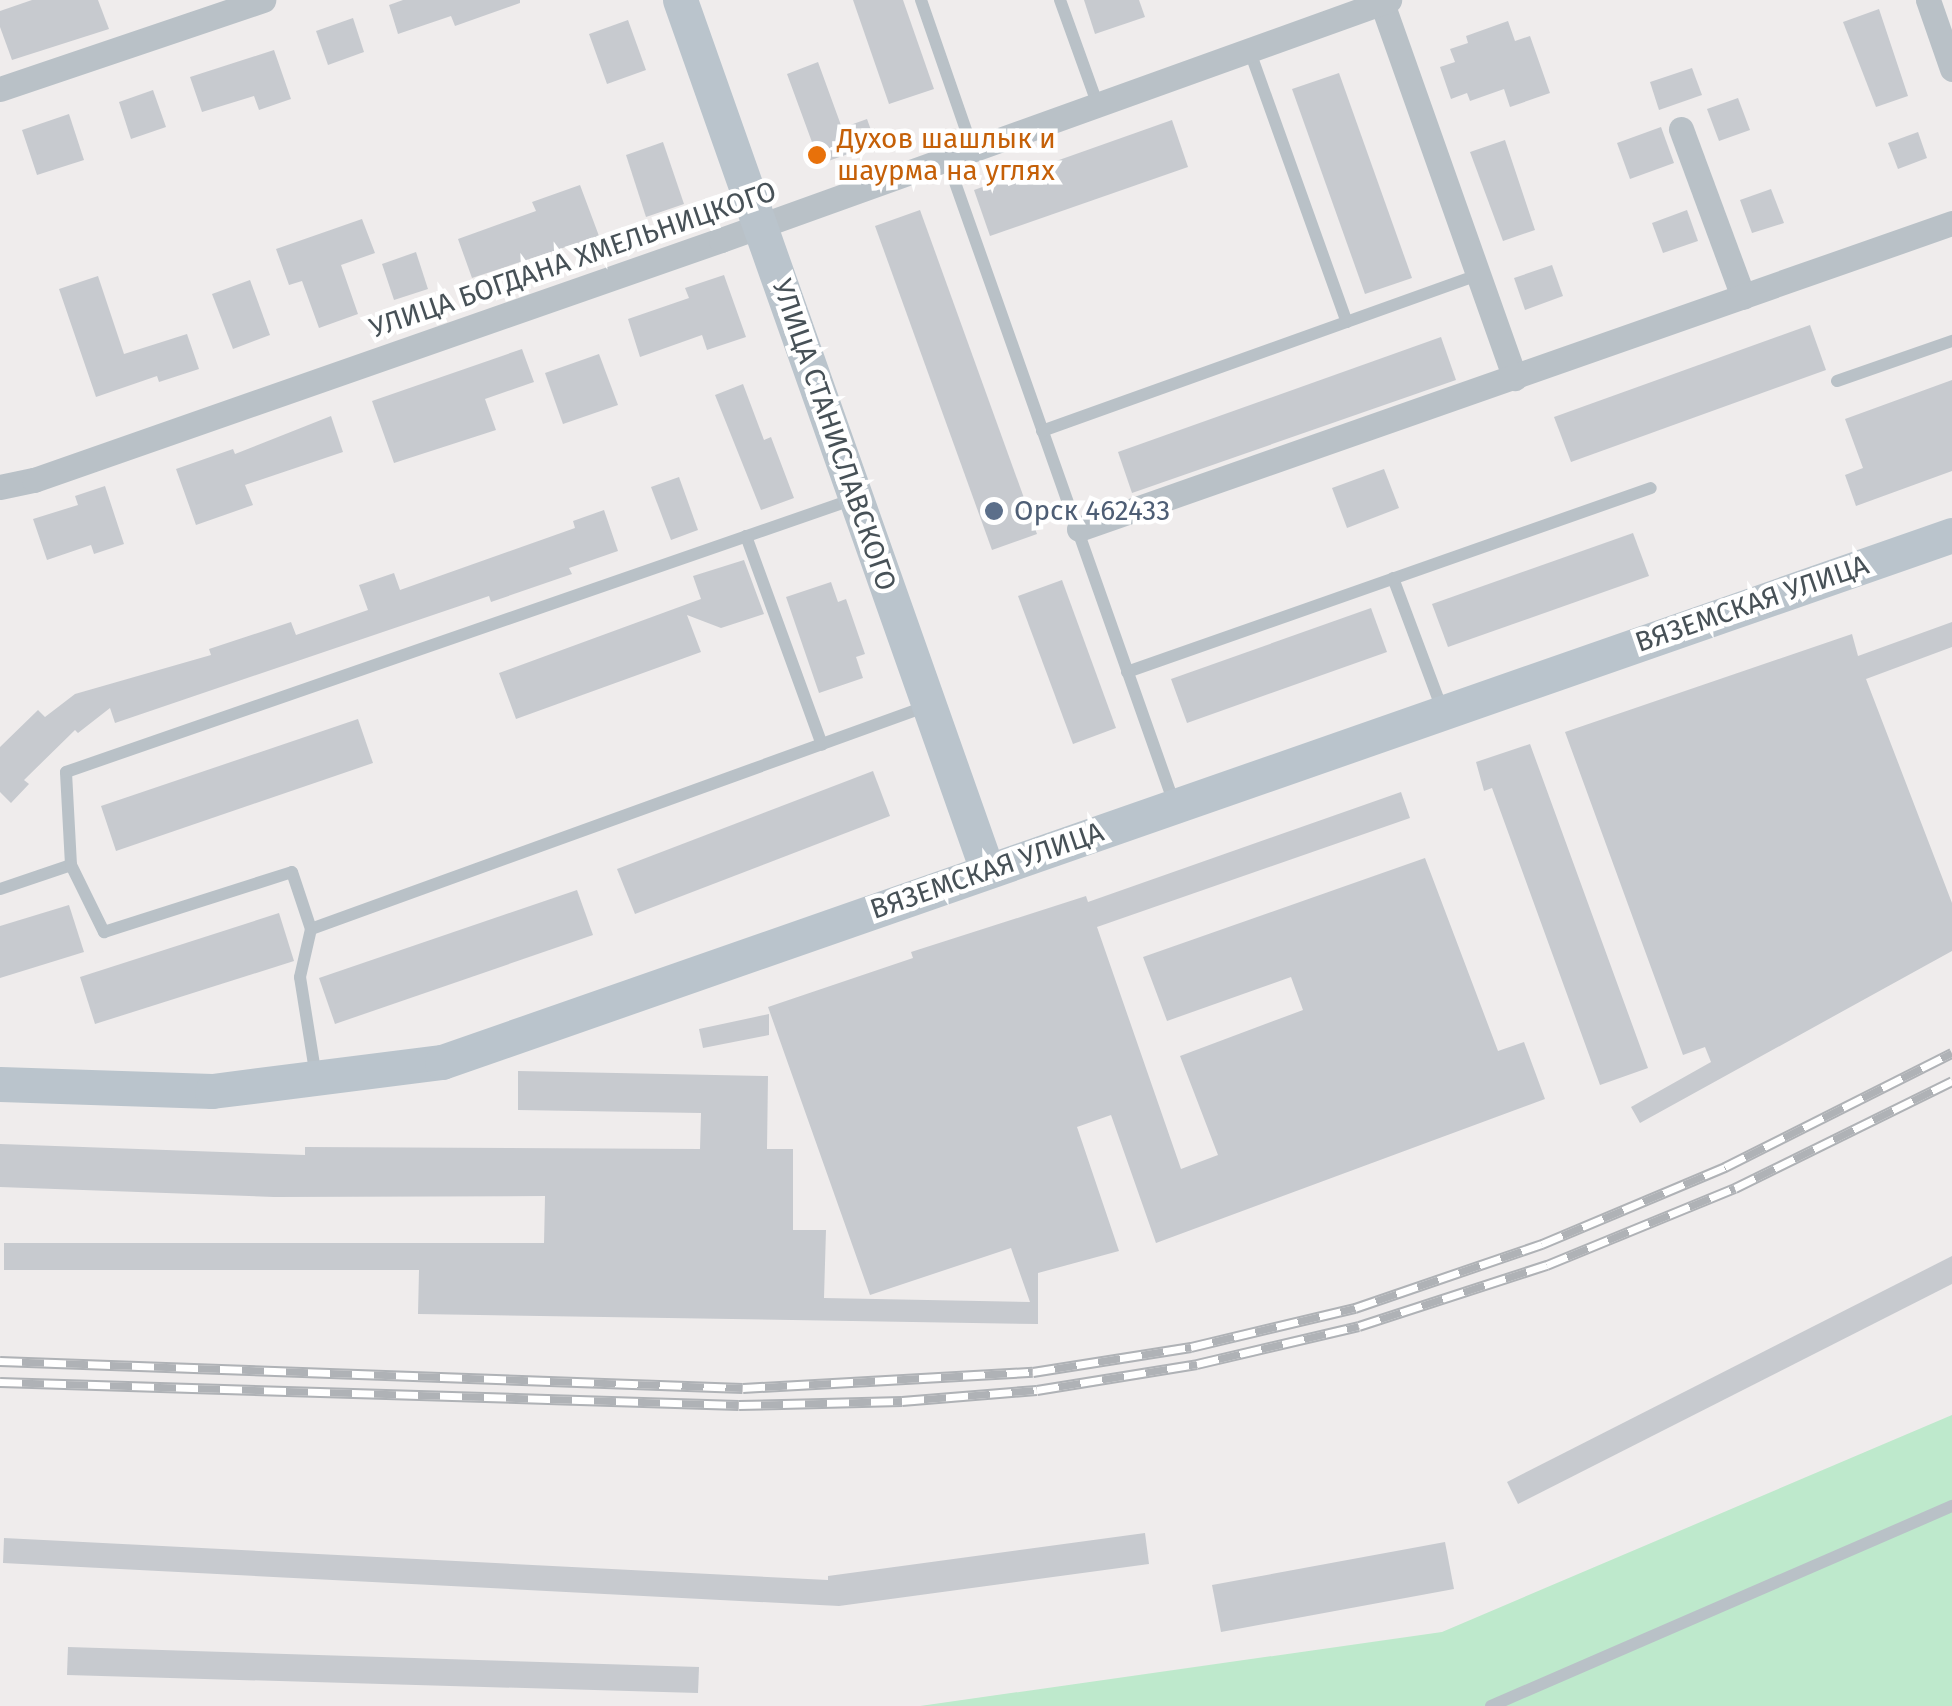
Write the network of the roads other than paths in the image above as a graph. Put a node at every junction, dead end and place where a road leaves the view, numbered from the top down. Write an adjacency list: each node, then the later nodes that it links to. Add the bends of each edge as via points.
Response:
1 (263, 0): 9 (street)
2 (680, 0): 15 (main road, УЛИЦА СТАНИСЛАВСКОГО)
3 (921, 0): 12 (lane)
4 (1060, 0): 10 (lane)
5 (1928, 0): 8 (street)
6 (1386, 1): 7 (street, УЛИЦА БОГДАНА ХМЕЛЬНИЦКОГО); 16 (street)
7 (1249, 50): 10 (street, УЛИЦА БОГДАНА ХМЕЛЬНИЦКОГО); 18 (lane)
8 (1952, 69)
9 (0, 88)
10 (1096, 103): 12 (street, УЛИЦА БОГДАНА ХМЕЛЬНИЦКОГО)
11 (1681, 129): 17 (street)
12 (972, 148): 13 (street, УЛИЦА БОГДАНА ХМЕЛЬНИЦКОГО)
13 (946, 157): 15 (street, УЛИЦА БОГДАНА ХМЕЛЬНИЦКОГО); 22 (lane)
14 (1952, 223): 17 (street)
15 (760, 226): 23 (street, УЛИЦА БОГДАНА ХМЕЛЬНИЦКОГО); 25 (main road, УЛИЦА СТАНИСЛАВСКОГО)
16 (1478, 275): 18 (lane); 20 (street)
17 (1743, 297): 20 (street)
18 (1346, 322): 22 (lane)
19 (1952, 341): 21 (lane)
20 (1515, 378): 26 (street)
21 (1837, 381)
22 (1042, 431): 26 (lane)
23 (0, 487)
24 (1651, 488): 29 (lane)
25 (856, 498): 28 (lane); 31 (main road, УЛИЦА СТАНИСЛАВСКОГО)
26 (1079, 529): 30 (lane)
27 (1952, 534): 32 (main road, ВЯЗЕМСКАЯ УЛИЦА)
28 (746, 536): 33 (lane); 35 (lane, via 66,772)
29 (1393, 578): 30 (lane); 32 (lane)
30 (1127, 672): 34 (lane)
31 (929, 706): 33 (lane); 36 (main road, УЛИЦА СТАНИСЛАВСКОГО)
32 (1443, 712): 34 (main road, ВЯЗЕМСКАЯ УЛИЦА)
33 (822, 745): 38 (lane)
34 (1174, 805): 36 (main road, ВЯЗЕМСКАЯ УЛИЦА)
35 (71, 865): 37 (lane); 38 (lane, via 104,932 292,872)
36 (987, 870): 39 (main road, ВЯЗЕМСКАЯ УЛИЦА, via 442,1062)
37 (0, 889)
38 (311, 929): 39 (lane, via 300,977)
39 (316, 1078): 40 (main road, ВЯЗЕМСКАЯ УЛИЦА, via 212,1091)
40 (0, 1084)
41 (1952, 1506): 42 (lane)
42 (1491, 1706)

